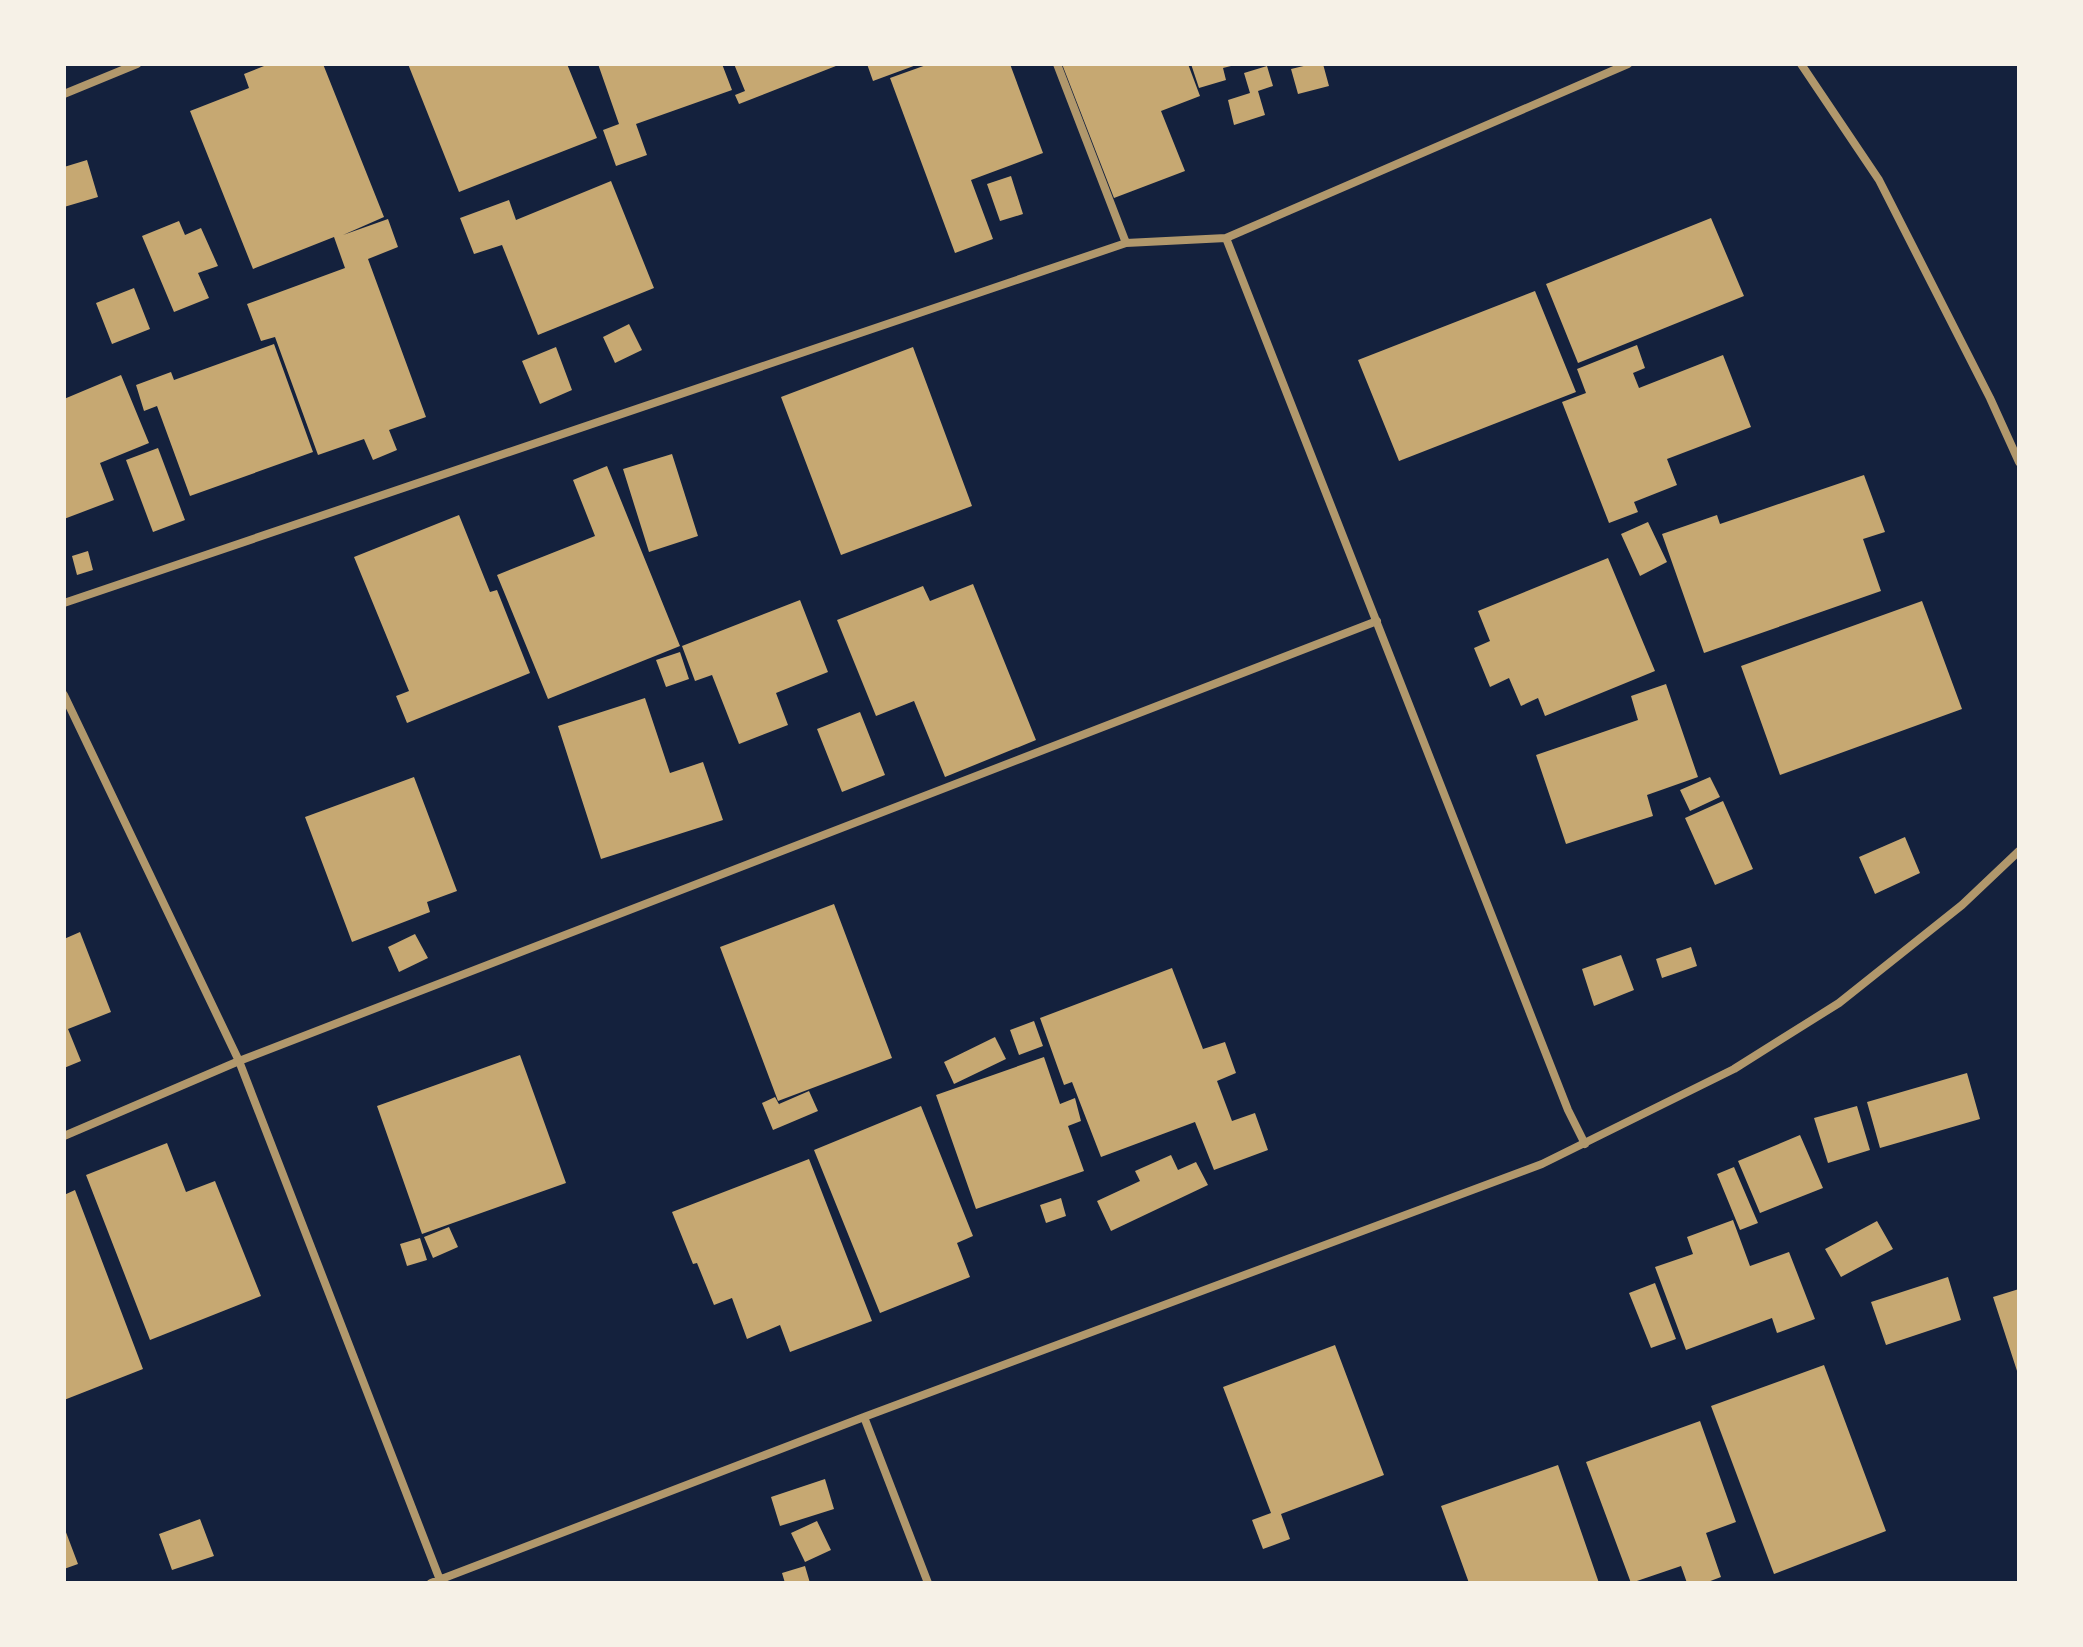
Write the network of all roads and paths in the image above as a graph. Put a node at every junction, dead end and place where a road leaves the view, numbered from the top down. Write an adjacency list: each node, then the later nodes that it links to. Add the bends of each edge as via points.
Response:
1 (137, 64): 5 (street)
2 (1057, 64): 7 (street)
3 (1628, 64): 6 (street)
4 (1801, 64): 8 (street, via 1879,180)
5 (64, 94)
6 (1226, 238): 7 (street); 10 (street)
7 (1126, 243): 9 (street)
8 (2019, 462)
9 (64, 603)
10 (1377, 621): 13 (street); 15 (street)
11 (64, 695): 13 (street)
12 (2019, 851): 15 (street, via 1962,905 1839,1003 1734,1069)
13 (239, 1061): 14 (street); 17 (street)
14 (64, 1136)
15 (1585, 1144): 16 (street)
16 (864, 1417): 17 (street); 18 (street)
17 (436, 1581)
18 (928, 1583)

